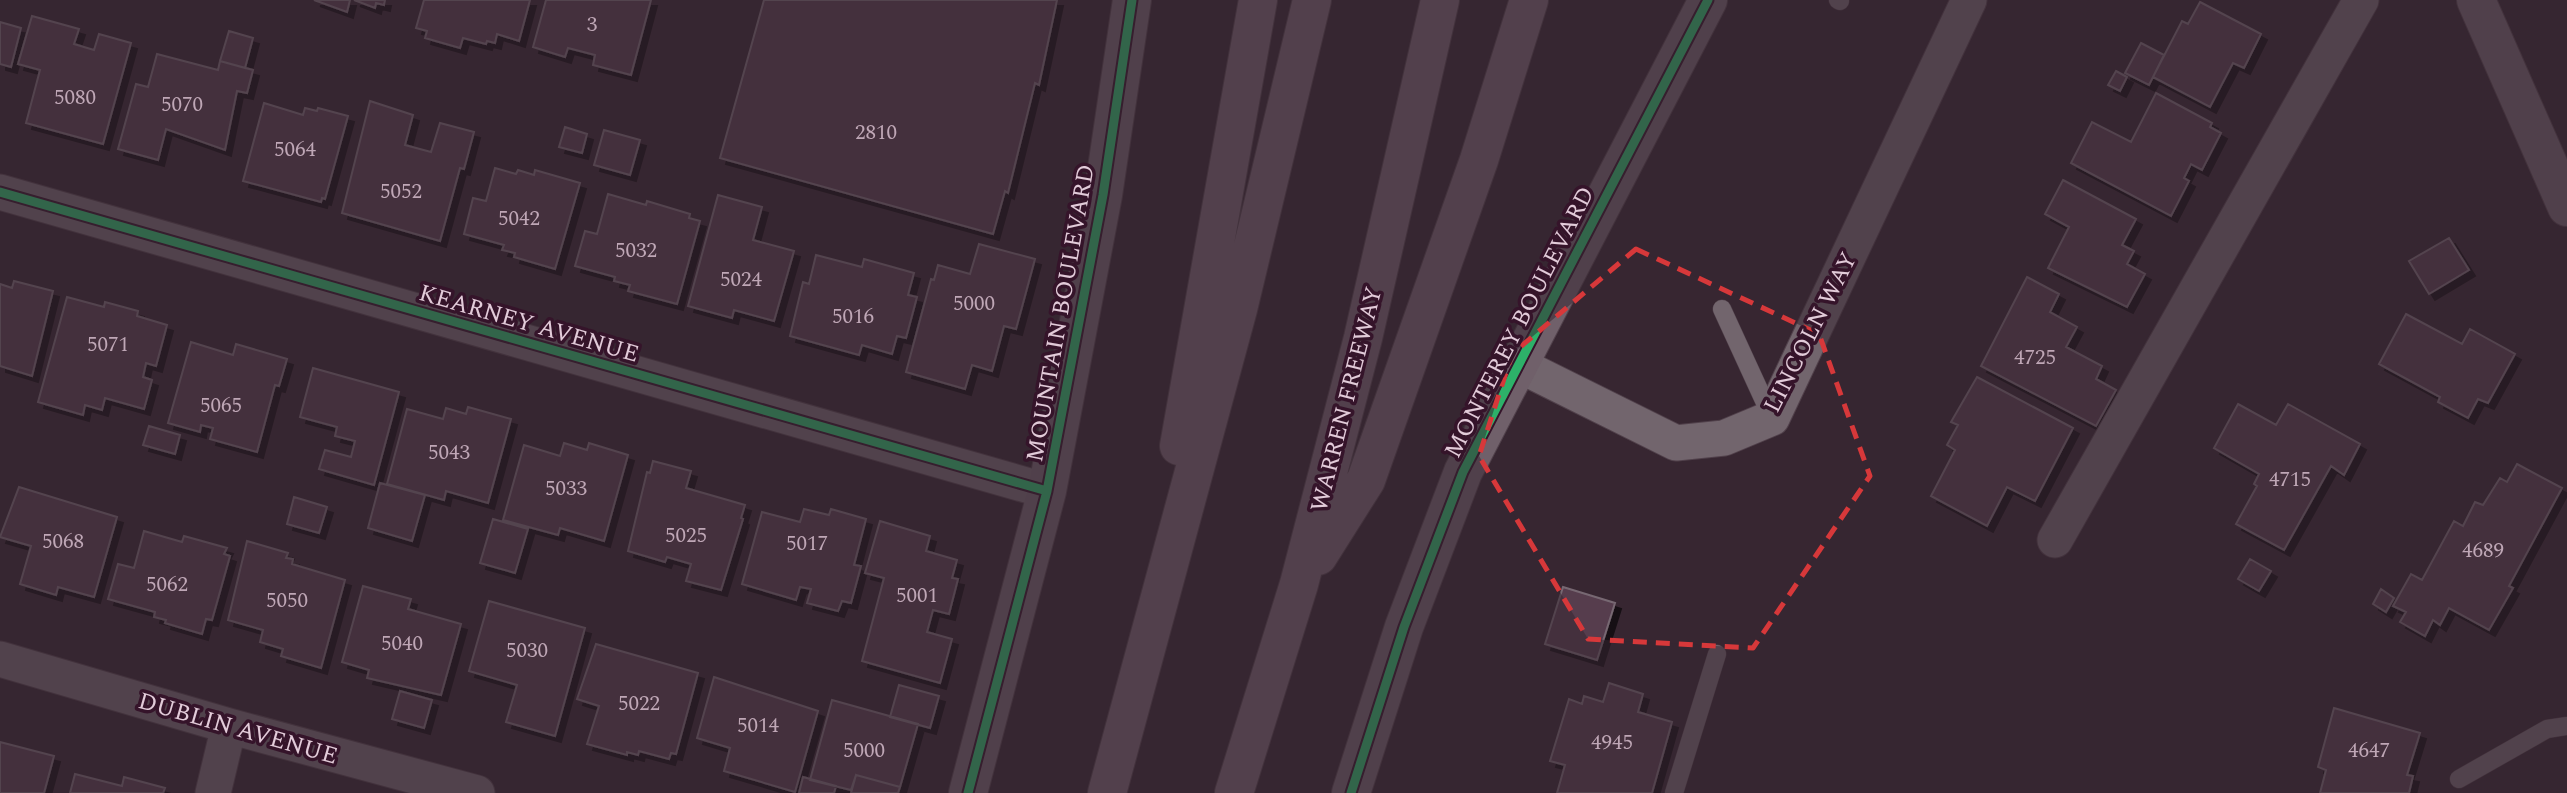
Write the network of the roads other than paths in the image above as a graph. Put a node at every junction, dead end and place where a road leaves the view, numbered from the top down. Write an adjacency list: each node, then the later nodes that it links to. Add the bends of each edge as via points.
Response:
1 (1132, 0): 15 (street, MOUNTAIN BOULEVARD, via 1103,195)
2 (1258, 0): 20 (highway)
3 (1312, 0): 20 (highway, via 1238,309)
4 (1440, 0): 17 (highway, WARREN FREEWAY, via 1363,338)
5 (1529, 0): 17 (highway, via 1479,160 1366,480)
6 (1708, 0): 13 (street, MONTEREY BOULEVARD)
7 (1969, 0): 14 (street, LINCOLN WAY)
8 (2361, 0): 16 (street)
9 (2476, 0): 11 (street)
10 (0, 192): 15 (street, KEARNEY AVENUE)
11 (2567, 205)
12 (1722, 309): 14 (lane)
13 (1519, 365): 14 (street, LINCOLN WAY, via 1676,443 1724,438); 29 (street, MONTEREY BOULEVARD, via 1458,485 1404,627)
14 (1772, 418)
15 (1047, 491): 26 (street, MOUNTAIN BOULEVARD)
16 (2055, 540)
17 (1299, 584): 28 (highway, WARREN FREEWAY)
18 (1717, 654): 30 (lane)
19 (0, 659): 21 (street, DUBLIN AVENUE)
20 (1137, 688): 27 (highway)
21 (229, 726): 24 (street); 25 (street, DUBLIN AVENUE)
22 (2567, 726): 23 (lane, via 2547,729)
23 (2459, 779)
24 (213, 793)
25 (477, 793)
26 (968, 793)
27 (1107, 793)
28 (1234, 793)
29 (1351, 793)
30 (1674, 793)

